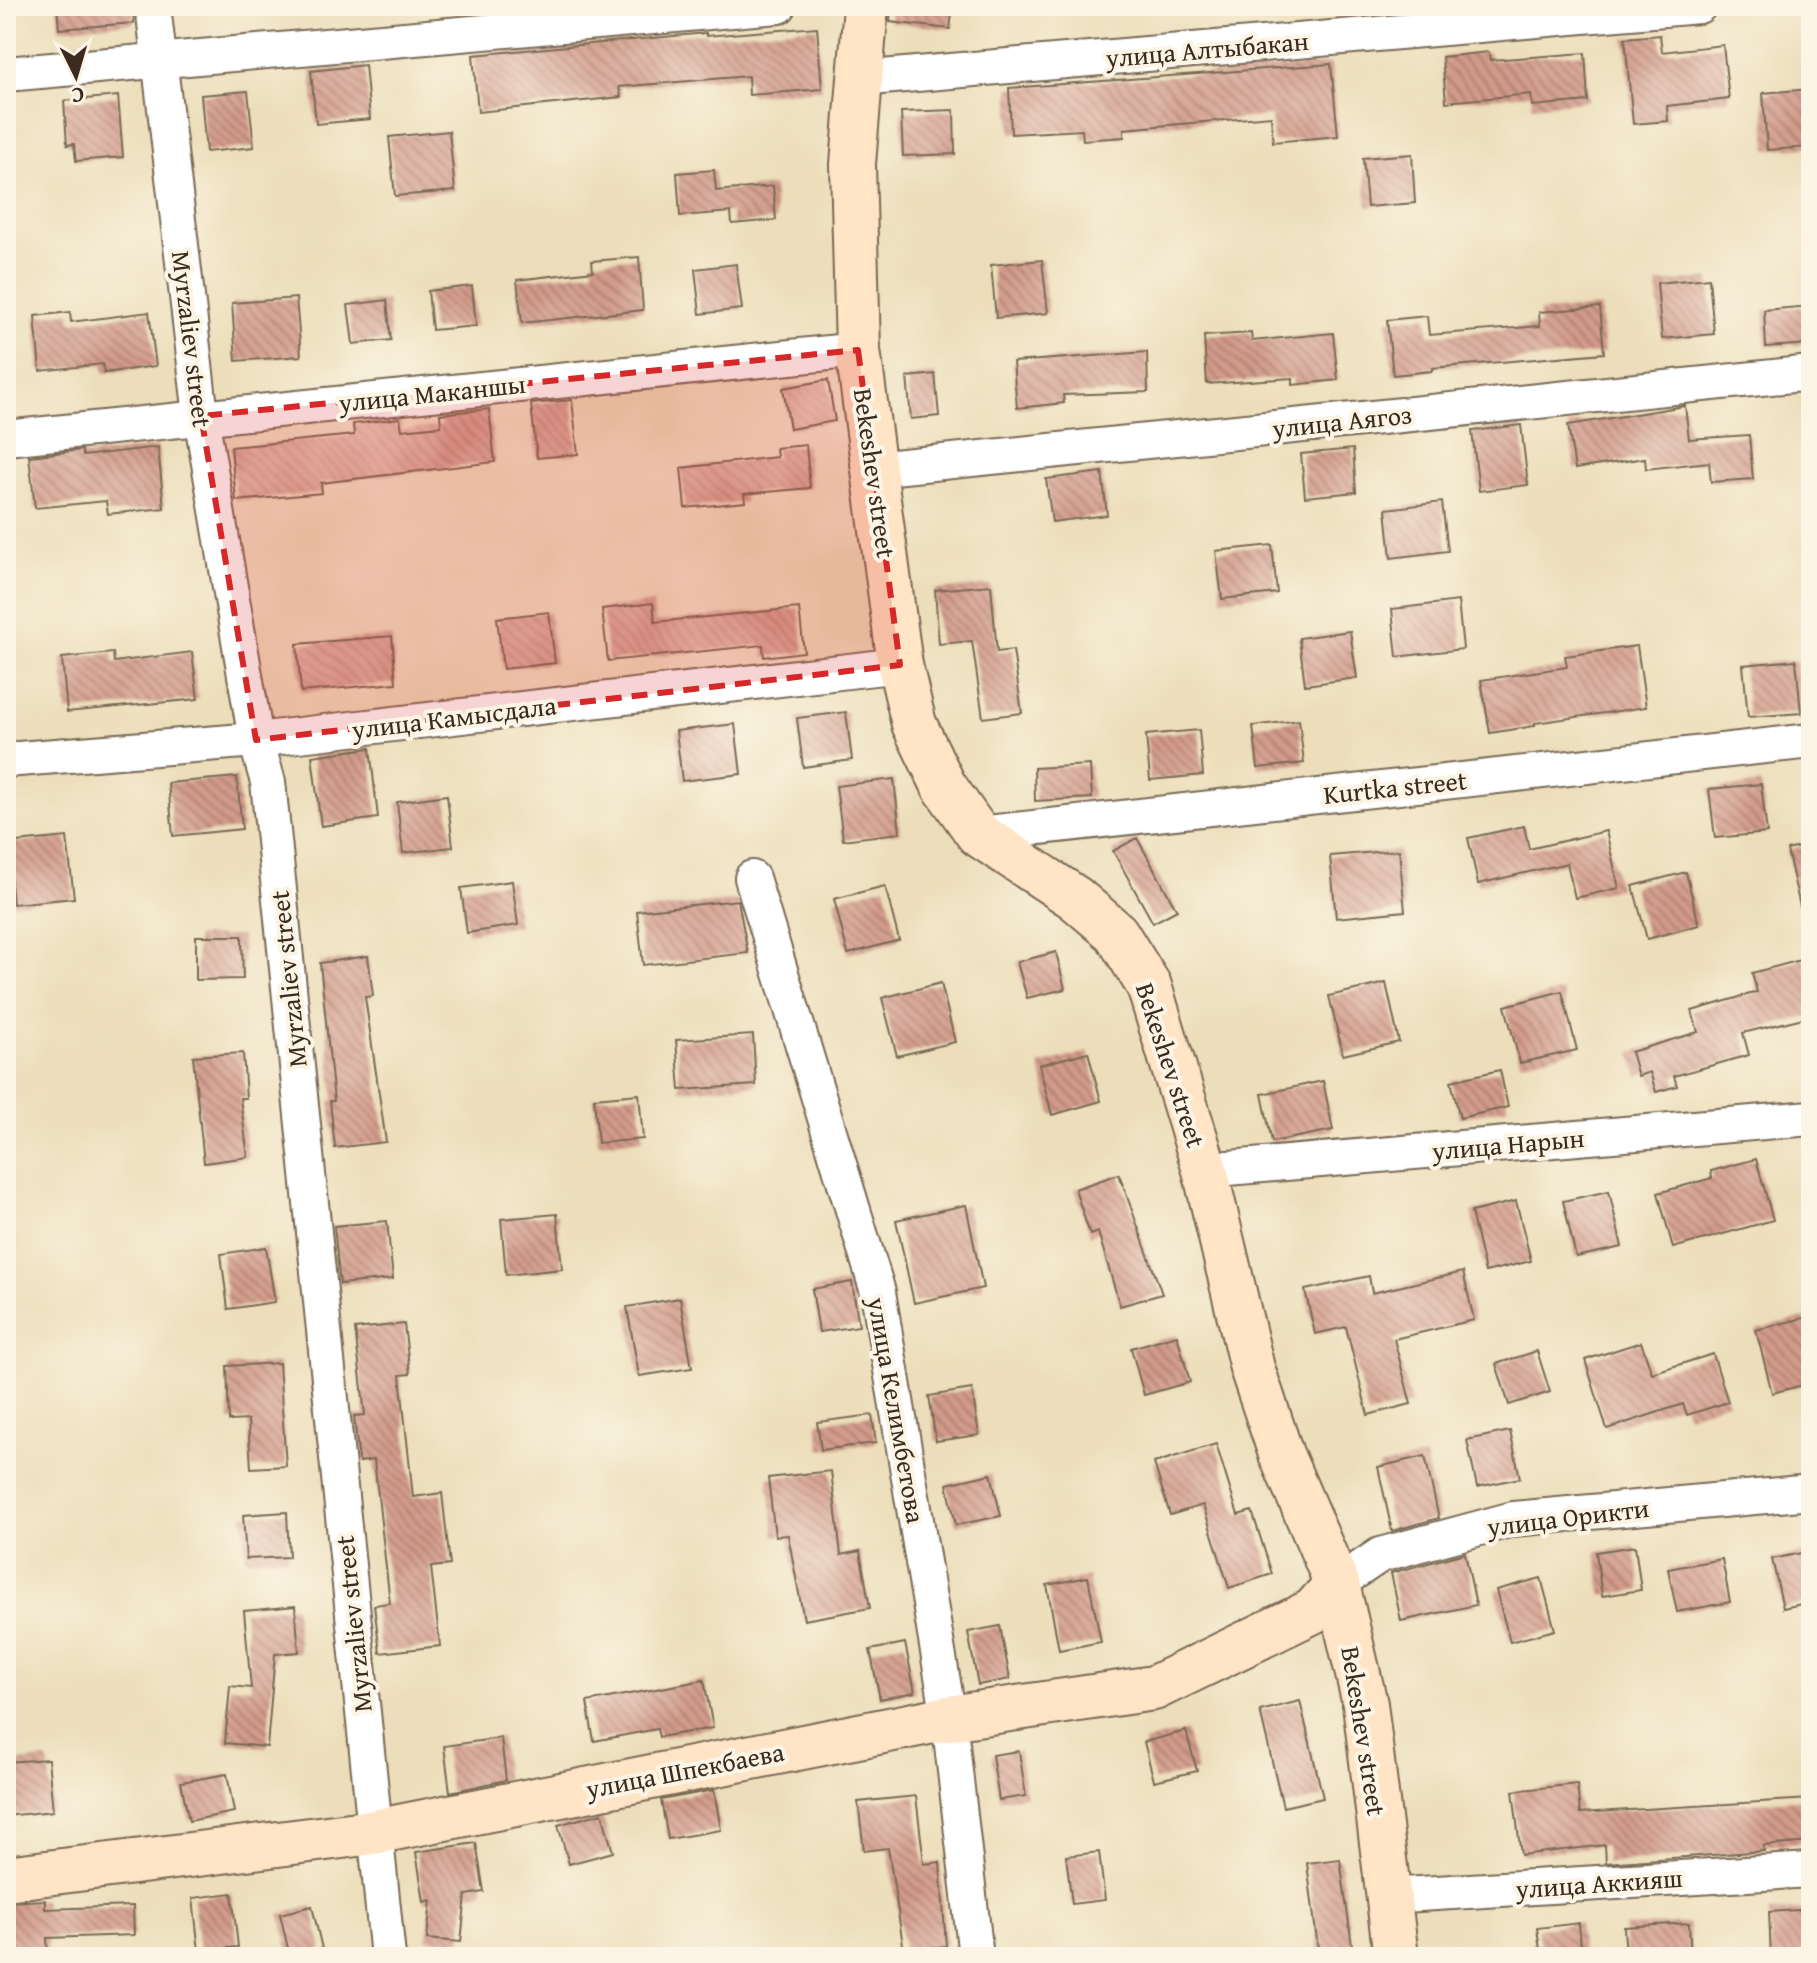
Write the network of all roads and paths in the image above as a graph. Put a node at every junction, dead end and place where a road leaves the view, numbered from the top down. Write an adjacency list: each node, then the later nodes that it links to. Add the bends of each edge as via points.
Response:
1 (153, 6): 5 (street, Myrzaliev street)
2 (779, 6): 5 (street)
3 (866, 6): 7 (main road, Bekeshev street)
4 (1699, 6): 7 (street, улица Алтыбакан)
5 (158, 59): 6 (street); 10 (street, Myrzaliev street)
6 (6, 74)
7 (859, 79): 8 (main road, Bekeshev street, via 853,164)
8 (858, 350): 10 (street, улица Маканшы); 12 (main road, Bekeshev street)
9 (1811, 373): 12 (street, улица Аягоз)
10 (201, 416): 11 (street, улица Маканшы); 14 (street, Myrzaliev street)
11 (6, 438)
12 (874, 469): 13 (main road, Bekeshev street)
13 (900, 665): 14 (street, улица Камысдала); 17 (main road, Bekeshev street, via 914,724 944,786)
14 (256, 740): 16 (street, улица Камысдала); 24 (street, Myrzaliev street, via 268,782)
15 (1811, 741): 17 (street, Kurtka street)
16 (6, 760)
17 (978, 834): 20 (main road, Bekeshev street, via 1075,898 1116,933 1149,986)
18 (752, 878): 23 (street, улица Келимбетова, via 878,1292)
19 (1811, 1118): 20 (street, улица Нарын)
20 (1205, 1170): 22 (main road, Bekeshev street, via 1252,1368 1281,1454)
21 (1811, 1492): 22 (street, улица Орикти, via 1513,1519 1380,1555)
22 (1337, 1584): 23 (main road, улица Шпекбаева, via 1313,1611 1154,1688); 27 (main road, Bekeshev street, via 1365,1704)
23 (949, 1718): 24 (main road, улица Шпекбаева); 29 (street, улица Келимбетова)
24 (374, 1832): 26 (main road, улица Шпекбаева); 28 (street, Myrzaliev street)
25 (1811, 1870): 27 (street, улица Аккияш)
26 (6, 1878)
27 (1387, 1896): 30 (main road, Bekeshev street)
28 (388, 1957)
29 (976, 1957)
30 (1396, 1957)

